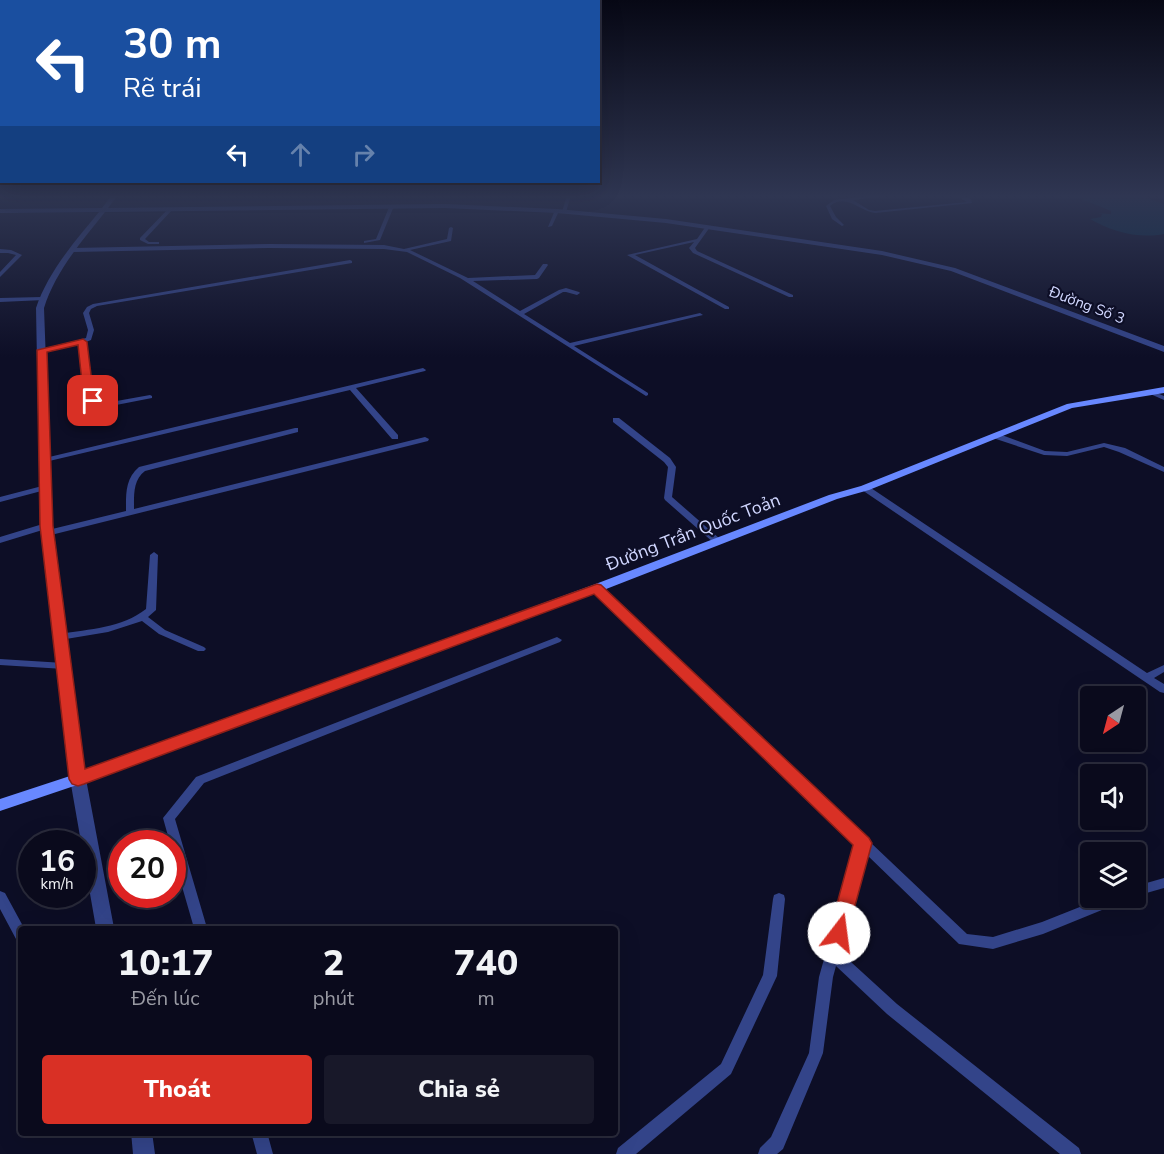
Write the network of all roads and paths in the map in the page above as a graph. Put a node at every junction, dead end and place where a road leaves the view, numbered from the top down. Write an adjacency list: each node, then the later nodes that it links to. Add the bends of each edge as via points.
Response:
1 (129, 249): 6 (lane)
2 (403, 249): 11 (lane)
3 (657, 249): 16 (lane, via 630,255)
4 (693, 249): 13 (lane)
5 (854, 249): 21 (street, Đường Số 3, via 953,268)
6 (73, 250): 14 (street)
7 (0, 251): 10 (lane, via 19,255)
8 (350, 262): 19 (lane, via 95,305 86,313 91,330 89,339)
9 (545, 265): 11 (lane, via 537,277)
10 (0, 274)
11 (466, 280): 17 (lane)
12 (577, 293): 17 (lane, via 561,291)
13 (791, 296)
14 (42, 299): 15 (lane); 22 (street)
15 (0, 300)
16 (727, 308)
17 (519, 314): 20 (lane)
18 (700, 315): 20 (lane)
19 (83, 342): 22 (lane); 28 (lane, via 88,391 93,401 111,404)
20 (569, 345): 27 (lane)
21 (1164, 349)
22 (42, 350): 35 (street)
23 (423, 370): 24 (lane)
24 (351, 387): 32 (lane); 35 (lane)
25 (1164, 390): 26 (main road, Đường Trần Quốc Toản)
26 (1150, 392): 29 (lane); 33 (main road, Đường Trần Quốc Toản, via 1070,406)
27 (646, 394)
28 (150, 397)
29 (1164, 398)
30 (616, 420): 43 (lane, via 667,460 672,467 668,498)
31 (294, 430): 40 (lane, via 142,469 132,480)
32 (394, 436)
33 (996, 436): 36 (lane, via 1044,453 1067,454 1104,445); 38 (main road, Đường Trần Quốc Toản)
34 (425, 439): 40 (lane)
35 (45, 460): 37 (street)
36 (1164, 470)
37 (46, 487): 39 (lane); 41 (street)
38 (865, 488): 43 (main road, Đường Trần Quốc Toản); 53 (lane)
39 (0, 500)
40 (130, 513): 41 (lane)
41 (47, 529): 42 (lane); 47 (street)
42 (0, 540)
43 (717, 541): 45 (main road, Đường Trần Quốc Toản)
44 (154, 555): 46 (lane, via 151,610)
45 (597, 588): 55 (main road, Đường Trần Quốc Toản); 57 (lane)
46 (144, 618): 47 (lane); 49 (lane, via 162,632)
47 (60, 637): 51 (street)
48 (556, 640): 64 (lane, via 200,780 169,818)
49 (201, 649)
50 (0, 662): 51 (lane)
51 (64, 666): 55 (street)
52 (1164, 668): 53 (lane)
53 (1147, 677): 54 (lane)
54 (1164, 689)
55 (78, 779): 56 (main road, Đường Trần Quốc Toản); 63 (street)
56 (0, 805)
57 (863, 843): 62 (lane, via 964,940 993,943); 66 (lane)
58 (1164, 883): 59 (lane)
59 (1146, 888)
60 (0, 897): 65 (lane)
61 (779, 899): 72 (lane, via 770,976 726,1068)
62 (1092, 908)
63 (105, 926)
64 (199, 926)
65 (18, 930)
66 (833, 955): 69 (lane, via 826,976 816,1053); 73 (lane, via 892,1010)
67 (142, 1136): 70 (street)
68 (260, 1136): 71 (lane)
69 (773, 1150)
70 (144, 1154)
71 (265, 1154)
72 (624, 1154)
73 (1073, 1154)

